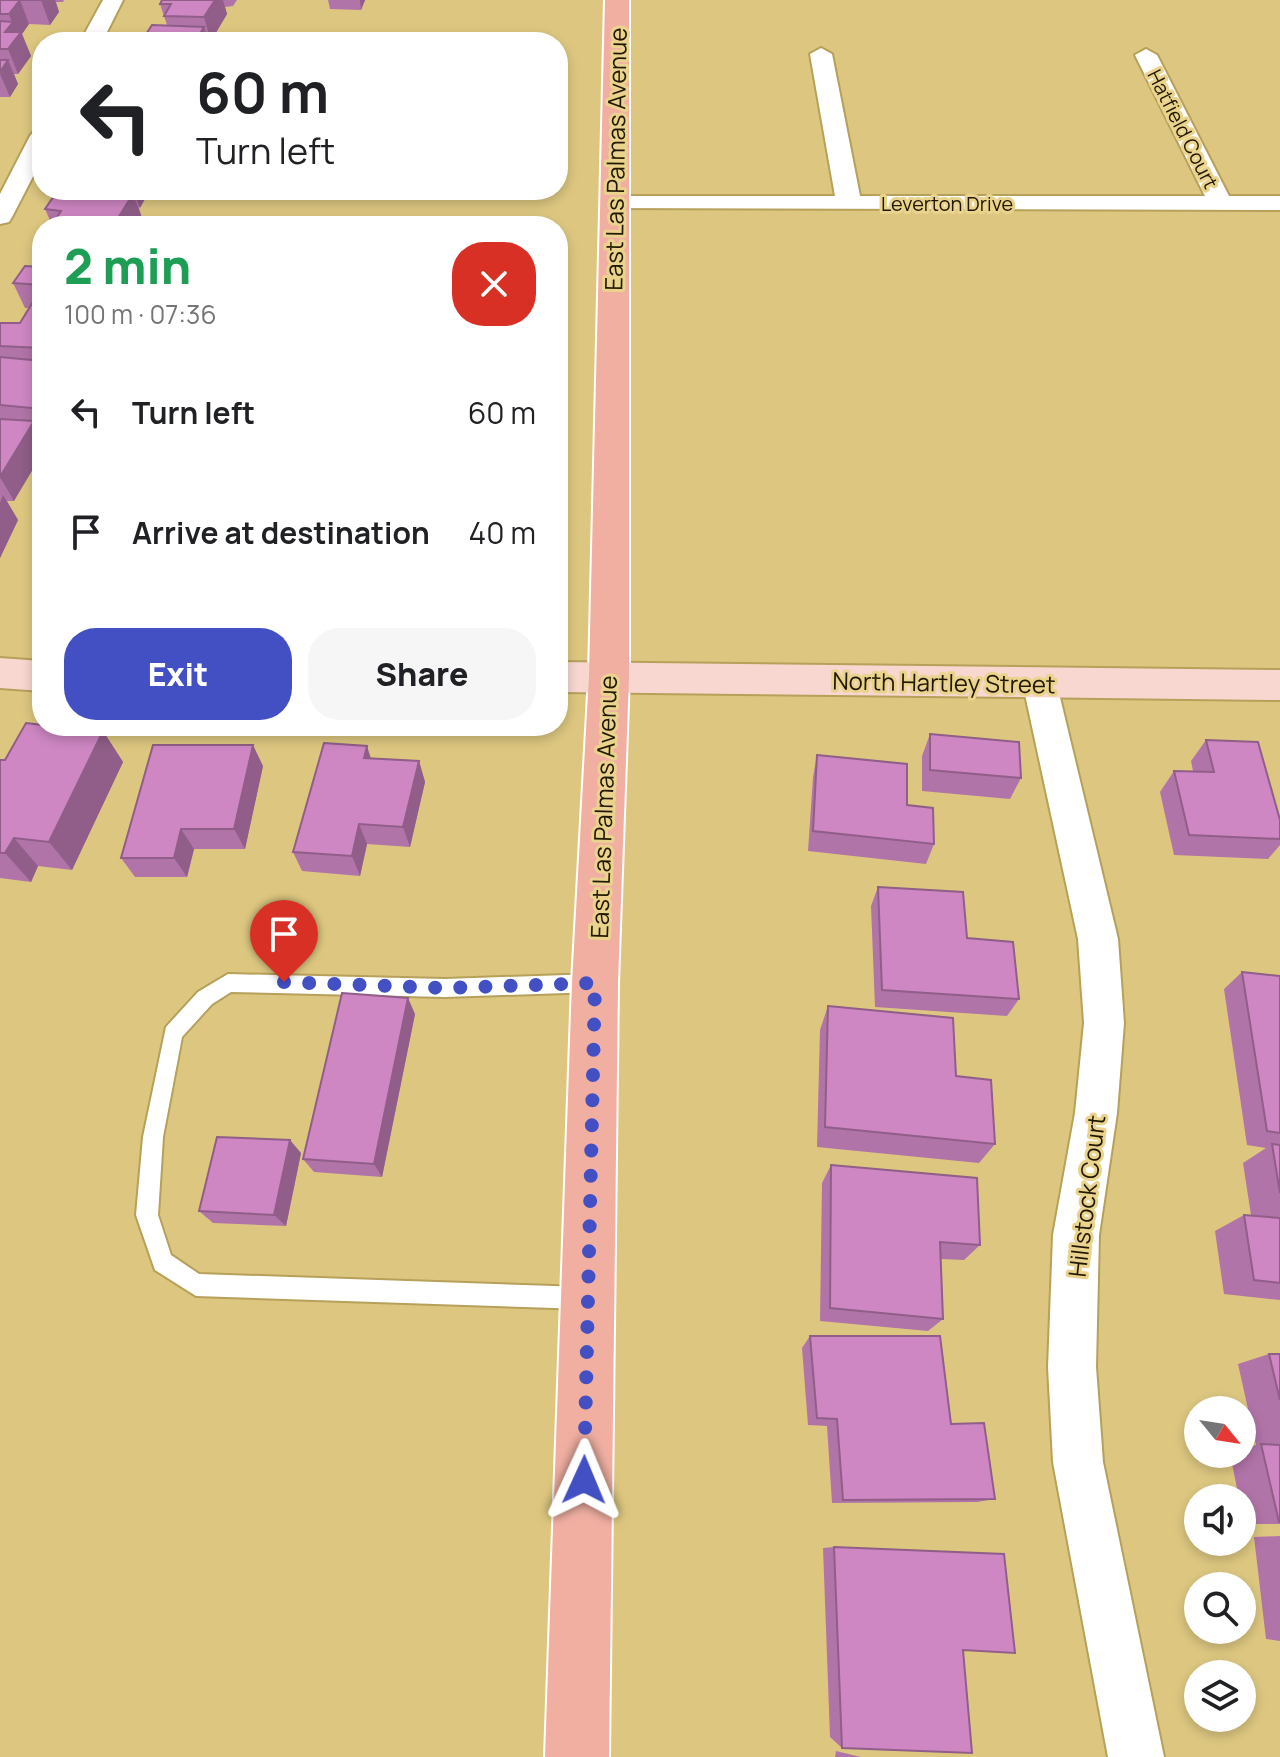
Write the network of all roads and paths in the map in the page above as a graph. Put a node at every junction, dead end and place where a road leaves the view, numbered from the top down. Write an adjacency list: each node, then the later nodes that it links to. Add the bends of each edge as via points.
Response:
1 (113, 0): 3 (street)
2 (617, 0): 7 (main road, East Las Palmas Avenue)
3 (96, 32)
4 (821, 54): 8 (street)
5 (1146, 55): 9 (street, Hatfield Court)
6 (32, 155): 11 (street)
7 (614, 203): 8 (street, Leverton Drive); 14 (main road, East Las Palmas Avenue)
8 (849, 203): 9 (street, Leverton Drive)
9 (1221, 203): 10 (street, Leverton Drive)
10 (1280, 203)
11 (0, 217)
12 (0, 673): 13 (street)
13 (32, 675)
14 (609, 676): 15 (street, North Hartley Street); 16 (street, North Hartley Street); 18 (main road, East Las Palmas Avenue)
15 (568, 677)
16 (1040, 685): 17 (street, North Hartley Street); 21 (street, Hillstock Court, via 1098,939 1104,1023 1076,1235 1072,1367 1078,1462)
17 (1280, 685)
18 (595, 983): 19 (main road, East Las Palmas Avenue); 19 (lane, via 445,988 228,983 205,998 173,1033 153,1137 147,1215 163,1262 196,1285)
19 (588, 1298): 20 (main road, East Las Palmas Avenue)
20 (577, 1757)
21 (1136, 1757)

